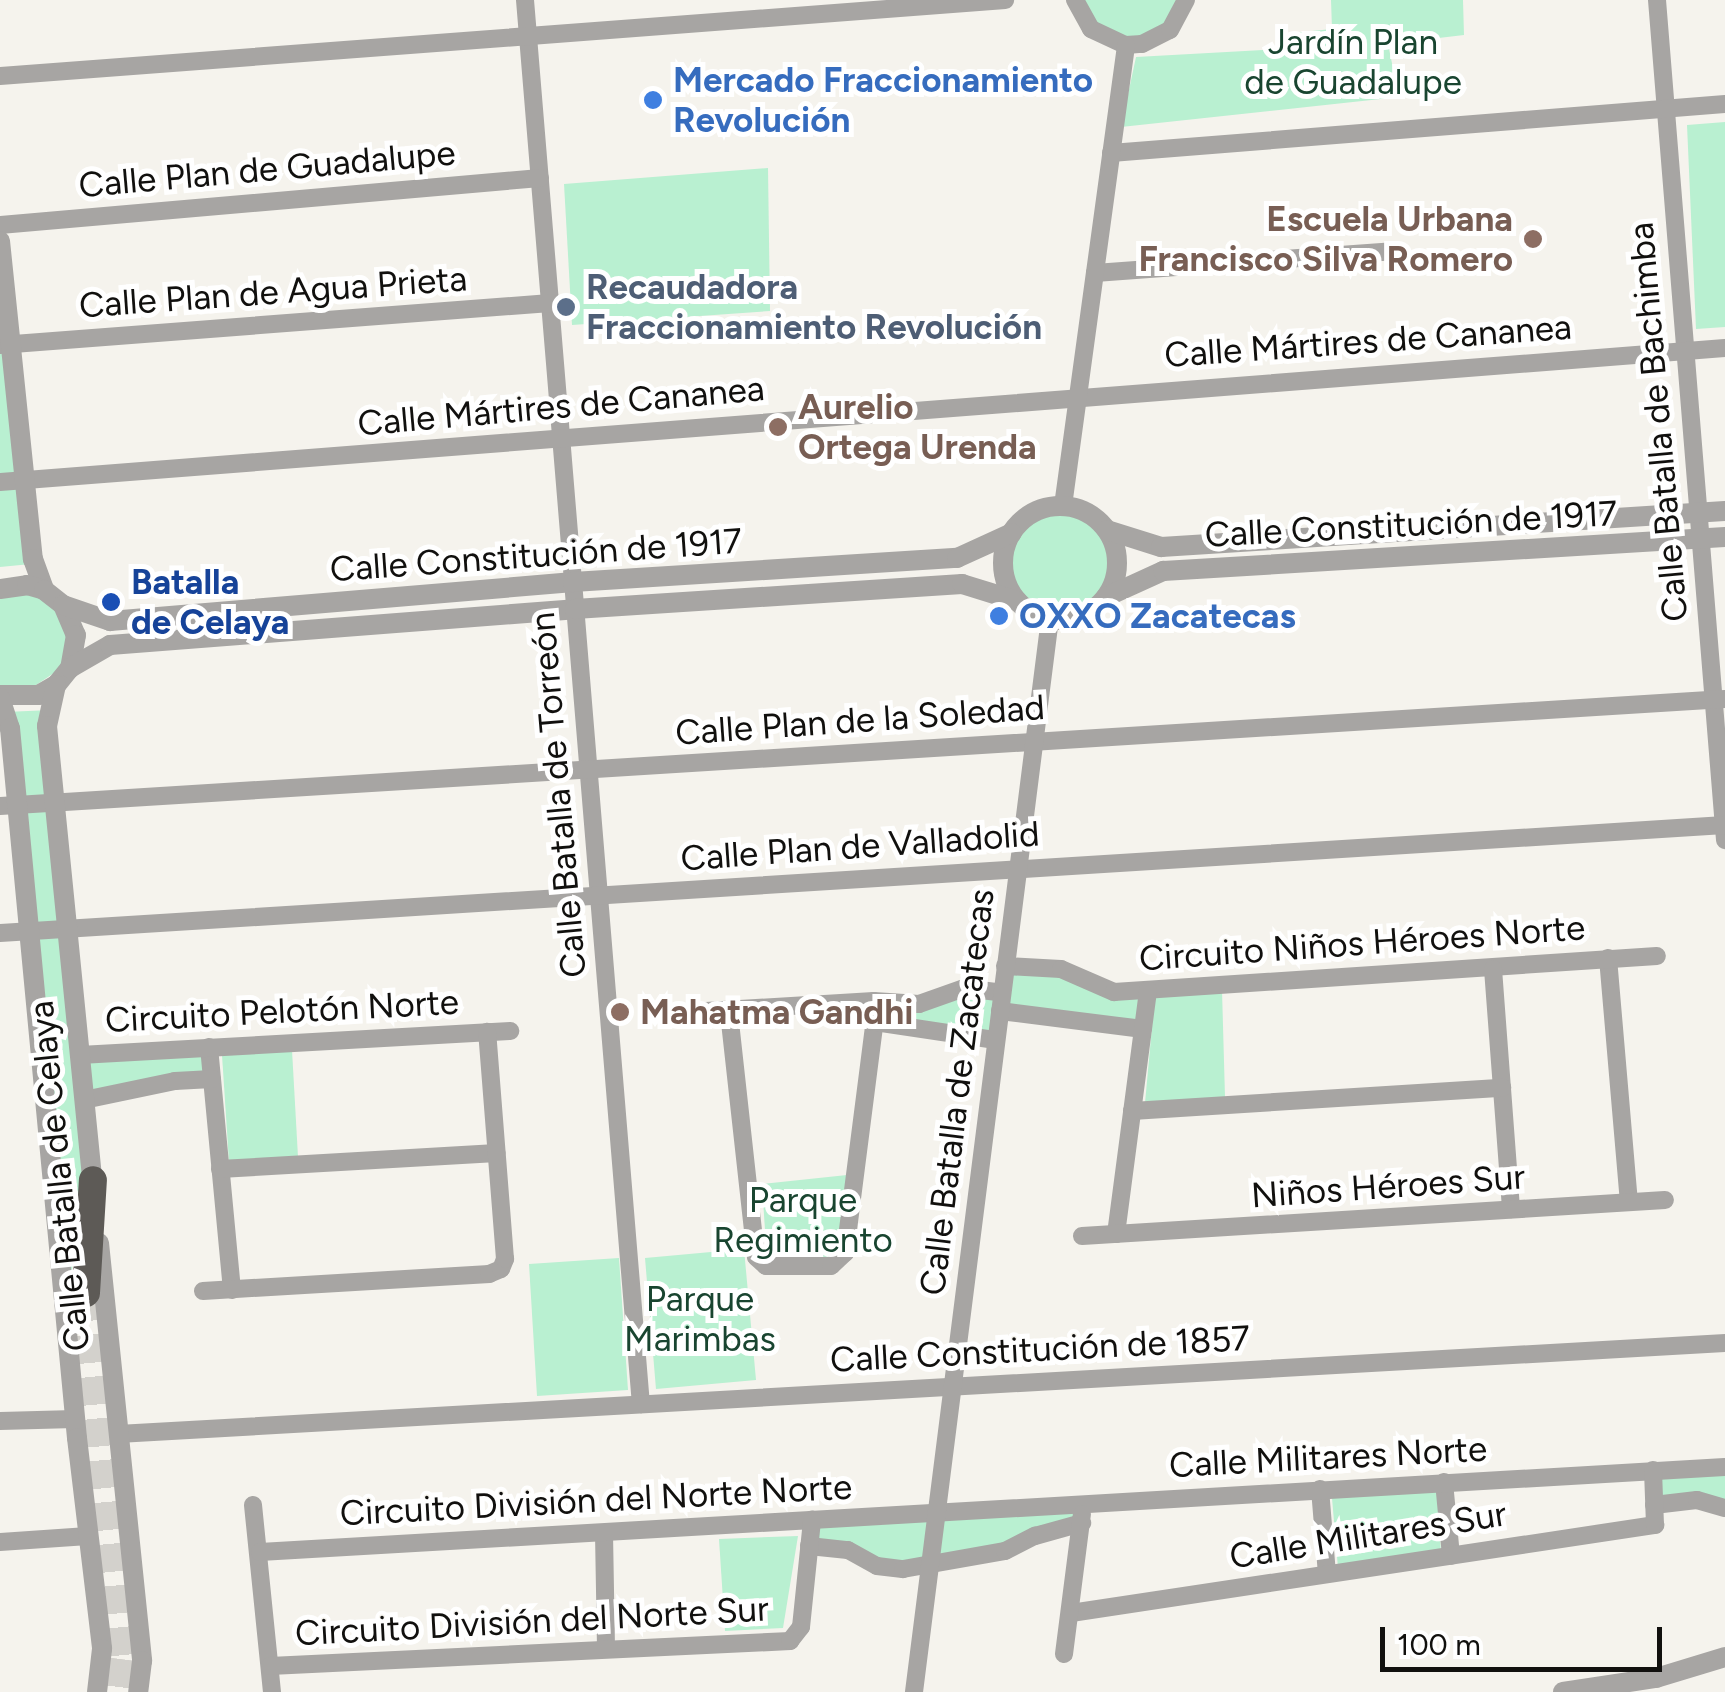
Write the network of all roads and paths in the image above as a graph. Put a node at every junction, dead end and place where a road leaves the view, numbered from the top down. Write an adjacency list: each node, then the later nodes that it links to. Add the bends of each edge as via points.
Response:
1 (525, 0): 6 (street, Calle Batalla de Torreón)
2 (1006, 0): 6 (street)
3 (1075, 0): 7 (street, via 1090,30)
4 (1186, 0): 7 (street, via 1170,30)
5 (1657, 0): 10 (street, Calle Batalla de Bachimba)
6 (528, 35): 8 (street); 12 (street, Calle Batalla de Torreón)
7 (1126, 45): 11 (street)
8 (0, 76)
9 (1725, 104): 10 (street)
10 (1666, 109): 11 (street); 20 (street, Calle Batalla de Bachimba)
11 (1111, 153): 16 (street)
12 (540, 178): 13 (street, Calle Plan de Guadalupe); 17 (street, Calle Batalla de Torreón)
13 (0, 224)
14 (0, 241): 18 (street)
15 (1392, 251): 16 (street)
16 (1095, 273): 21 (street)
17 (550, 303): 18 (street, Calle Plan de Agua Prieta); 22 (street, Calle Batalla de Torreón)
18 (6, 345): 23 (street)
19 (1725, 348): 20 (street, Calle Mártires de Cananea)
20 (1684, 351): 21 (street, Calle Mártires de Cananea); 27 (street, Calle Batalla de Bachimba)
21 (1078, 395): 22 (street, Calle Mártires de Cananea); 25 (street)
22 (562, 440): 23 (street, Calle Mártires de Cananea); 32 (street, Calle Batalla de Torreón)
23 (25, 480): 24 (street, Calle Mártires de Cananea); 34 (street)
24 (0, 482)
25 (1063, 506): 28 (street); 29 (street, via 1034,513)
26 (1725, 511): 27 (street, Calle Constitución de 1917)
27 (1697, 512): 28 (street, Calle Constitución de 1917, via 1160,547); 31 (street, Calle Batalla de Bachimba)
28 (1107, 530): 35 (street, via 1118,564)
29 (1012, 533): 32 (street, Calle Constitución de 1917, via 956,558); 36 (street, via 1003,568)
30 (1725, 538): 31 (street, Calle Constitución de 1917)
31 (1700, 539): 35 (street, Calle Constitución de 1917, via 1163,571); 42 (street, Calle Batalla de Bachimba)
32 (573, 582): 37 (street, Calle Constitución de 1917, via 110,621); 38 (street, Calle Batalla de Torreón)
33 (0, 588): 34 (street)
34 (44, 590): 37 (street, Calle Constitución de 1917)
35 (1106, 598): 39 (street, via 1081,616)
36 (1017, 601): 38 (street, Calle Constitución de 1917, via 962,584); 39 (street)
37 (63, 605): 40 (street, Calle Batalla de Celaya, via 76,636)
38 (575, 608): 40 (street, Calle Constitución de 1917, via 110,645); 44 (street, Calle Batalla de Torreón)
39 (1050, 619): 43 (street, Calle Batalla de Zacatecas)
40 (63, 676): 41 (street, Calle Constitución de 1917, via 39,695); 45 (street, Calle Batalla de Celaya, via 46,726)
41 (0, 696): 46 (street, Calle Batalla de Celaya, via 10,728)
42 (1719, 700): 43 (street, Calle Plan de la Soledad); 47 (street, Calle Batalla de Bachimba)
43 (1034, 742): 44 (street, Calle Plan de la Soledad); 49 (street, Calle Batalla de Zacatecas)
44 (588, 770): 45 (street, Calle Plan de la Soledad); 50 (street, Calle Batalla de Torreón)
45 (54, 803): 46 (street, Calle Plan de la Soledad); 51 (street, Calle Batalla de Celaya)
46 (8, 806): 52 (street, Calle Batalla de Celaya)
47 (1724, 825): 48 (street, Calle Batalla de Bachimba); 49 (street, Calle Plan de Valladolid)
48 (1725, 840)
49 (1018, 869): 50 (street, Calle Plan de Valladolid); 56 (street, Calle Batalla de Zacatecas)
50 (599, 895): 51 (street, Calle Plan de Valladolid); 87 (street, Calle Batalla de Torreón)
51 (67, 928): 52 (street, Calle Plan de Valladolid); 69 (street, Calle Batalla de Celaya)
52 (29, 931): 53 (street, Calle Plan de Valladolid); 88 (street, Calle Batalla de Celaya)
53 (0, 933)
54 (1657, 956): 55 (street, Circuito Niños Héroes Norte)
55 (1608, 958): 57 (street, Circuito Niños Héroes Norte); 78 (street)
56 (1005, 966): 58 (street, Circuito Niños Héroes Norte, via 1060,970 1114,992); 60 (street, Calle Batalla de Zacatecas)
57 (1492, 969): 58 (street, Circuito Niños Héroes Norte); 71 (street)
58 (1148, 990): 64 (street)
59 (877, 1002): 60 (street, Circuito Niños Héroes Norte, via 919,1004 964,988); 61 (street, Circuito Niños Héroes Norte); 63 (street)
60 (1001, 1002): 64 (street, Circuito Niños Héroes Norte); 67 (street, Calle Batalla de Zacatecas)
61 (733, 1010): 62 (street, Circuito Niños Héroes Norte); 63 (street, via 760,1264 841,1261)
62 (706, 1011)
63 (875, 1022): 67 (street)
64 (1143, 1029): 73 (street)
65 (510, 1031): 66 (street, Circuito Pelotón Norte)
66 (487, 1032): 68 (street, Circuito Pelotón Norte); 74 (street)
67 (996, 1040): 86 (street, Calle Batalla de Zacatecas)
68 (209, 1047): 69 (street, Circuito Pelotón Norte); 70 (street)
69 (80, 1055): 72 (street, Calle Batalla de Celaya)
70 (212, 1079): 72 (street, Circuito Pelotón Norte); 75 (street)
71 (1502, 1088): 73 (street); 79 (street)
72 (84, 1100): 76 (street, Calle Batalla de Celaya)
73 (1132, 1112): 80 (street)
74 (496, 1153): 75 (street); 82 (street, via 501,1269)
75 (220, 1169): 82 (street)
76 (92, 1180): 84 (highway); 90 (street, Calle Batalla de Celaya)
77 (1665, 1200): 78 (street, Niños Héroes Sur)
78 (1629, 1202): 79 (street, Niños Héroes Sur)
79 (1511, 1209): 80 (street, Niños Héroes Sur)
80 (1116, 1234): 81 (street, Niños Héroes Sur)
81 (1082, 1236)
82 (232, 1290): 83 (street)
83 (202, 1291)
84 (86, 1293)
85 (1725, 1343): 86 (street, Calle Constitución de 1857)
86 (952, 1387): 87 (street, Calle Constitución de 1857); 99 (street, Calle Batalla de Zacatecas)
87 (640, 1404): 90 (street, Calle Constitución de 1857)
88 (75, 1418): 89 (street); 103 (street, Calle Batalla de Celaya)
89 (0, 1420)
90 (118, 1434): 114 (street, Calle Batalla de Celaya)
91 (1725, 1466): 92 (street, Calle Militares Norte)
92 (1653, 1470): 93 (street, Calle Militares Norte); 97 (street)
93 (1444, 1482): 94 (street, Calle Militares Norte); 107 (street)
94 (1320, 1489): 95 (street, Calle Militares Norte); 109 (street)
95 (1082, 1504): 99 (street, Calle Militares Norte); 101 (street)
96 (254, 1505): 106 (street)
97 (1654, 1505): 98 (street, via 1697,1500); 107 (street, Calle Militares Sur, via 1656,1525)
98 (1725, 1508)
99 (936, 1513): 100 (street, Circuito División del Norte Norte); 108 (street, Calle Batalla de Zacatecas)
100 (812, 1520): 102 (street, Circuito División del Norte Norte); 105 (street)
101 (1082, 1523): 108 (street, via 1005,1552); 110 (street)
102 (604, 1533): 106 (street, Circuito División del Norte Norte); 111 (street)
103 (88, 1536): 104 (street); 116 (street, Calle Batalla de Celaya, via 102,1649)
104 (0, 1542)
105 (809, 1546): 108 (street, via 856,1552 877,1566); 111 (street, Circuito División del Norte Sur, via 797,1638)
106 (260, 1552): 115 (street)
107 (1451, 1556): 109 (street, Calle Militares Sur)
108 (932, 1562): 120 (street, Calle Batalla de Zacatecas)
109 (1327, 1574): 110 (street, Calle Militares Sur)
110 (1071, 1612): 112 (street)
111 (606, 1649): 115 (street, Circuito División del Norte Sur)
112 (1064, 1654)
113 (1725, 1657): 121 (street, via 1656,1678)
114 (142, 1661): 117 (street); 118 (street)
115 (270, 1666): 119 (street)
116 (97, 1692)
117 (138, 1692)
118 (154, 1692)
119 (272, 1692)
120 (914, 1692)
121 (1562, 1692)

